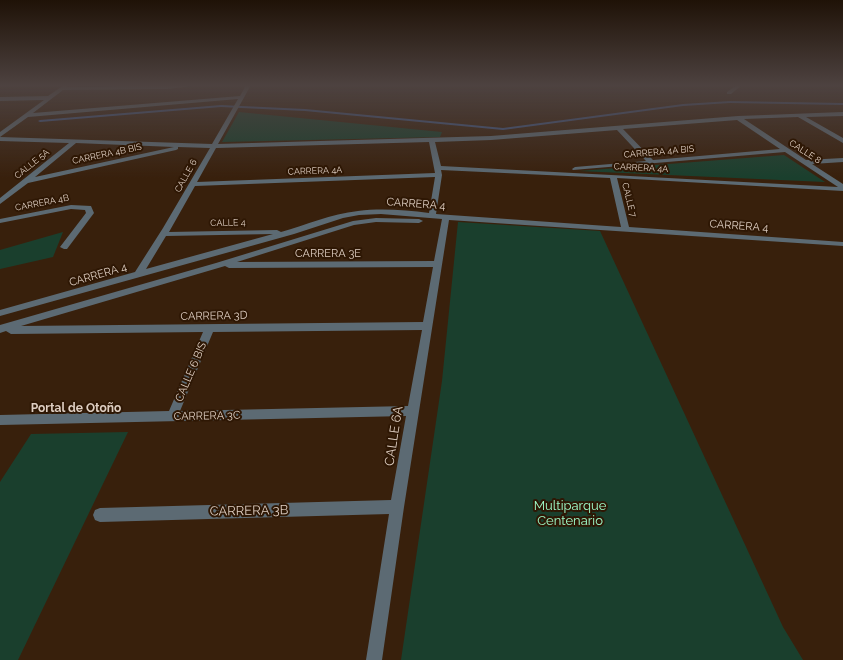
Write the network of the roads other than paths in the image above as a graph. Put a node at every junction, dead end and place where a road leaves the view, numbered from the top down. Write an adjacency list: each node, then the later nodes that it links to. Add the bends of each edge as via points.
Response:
1 (27, 116): 7 (street)
2 (230, 116): 15 (street, CALLE 6)
3 (781, 116): 5 (street)
4 (798, 116): 9 (street)
5 (738, 118): 6 (street); 16 (street, CALLE 8)
6 (619, 128): 11 (street); 18 (street)
7 (1, 134)
8 (843, 134): 9 (street)
9 (833, 135): 13 (street)
10 (0, 139): 12 (street)
11 (432, 140): 15 (street); 20 (street)
12 (76, 141): 14 (street); 23 (street, CALLE 5A)
13 (843, 141)
14 (191, 145): 15 (street); 23 (street, CARRERA 4B BIS)
15 (212, 146): 24 (street, CALLE 6)
16 (785, 150): 18 (street, CARRERA 4A BIS); 19 (street, CALLE 8)
17 (843, 160): 19 (street)
18 (651, 162): 21 (street, CARRERA 4A BIS)
19 (804, 162): 25 (street, CALLE 8)
20 (438, 172): 21 (street, CARRERA 4A); 24 (street, CARRERA 4A); 27 (street)
21 (535, 172): 22 (street, CARRERA 4A)
22 (613, 176): 25 (street, CARRERA 4A); 30 (street, CALLE 7)
23 (26, 181): 26 (street, CALLE 5A)
24 (191, 184): 32 (street, CALLE 6)
25 (843, 188)
26 (0, 202)
27 (432, 216): 28 (street, CARRERA 4); 31 (street, CARRERA 4, via 386,212 358,214 332,218)
28 (445, 219): 30 (street, CARRERA 4); 35 (street, CALLE 6A); 36 (street, CARRERA 4, via 353,223)
29 (0, 221): 34 (street, CARRERA 4B, via 71,207 88,208 90,213)
30 (626, 229): 33 (street, CARRERA 4)
31 (291, 232): 32 (street, CALLE 4); 37 (street, CARRERA 4)
32 (165, 234): 37 (street, CALLE 6)
33 (843, 244)
34 (64, 247)
35 (437, 264): 36 (street, CARRERA 3E); 39 (street, CALLE 6A)
36 (219, 265): 41 (street, CARRERA 4)
37 (138, 275): 38 (street, CARRERA 4)
38 (0, 314)
39 (427, 326): 40 (street, CARRERA 3D); 42 (street, CALLE 6A)
40 (210, 328): 41 (street, CARRERA 3D); 43 (street, CALLE 6 BIS)
41 (0, 330)
42 (413, 411): 43 (street, CARRERA 3C); 45 (street, CALLE 6A)
43 (172, 416): 44 (street, CARRERA 3C)
44 (0, 420)
45 (397, 507): 46 (street, CARRERA 3B); 47 (street, CALLE 6A)
46 (100, 514)
47 (374, 660)

